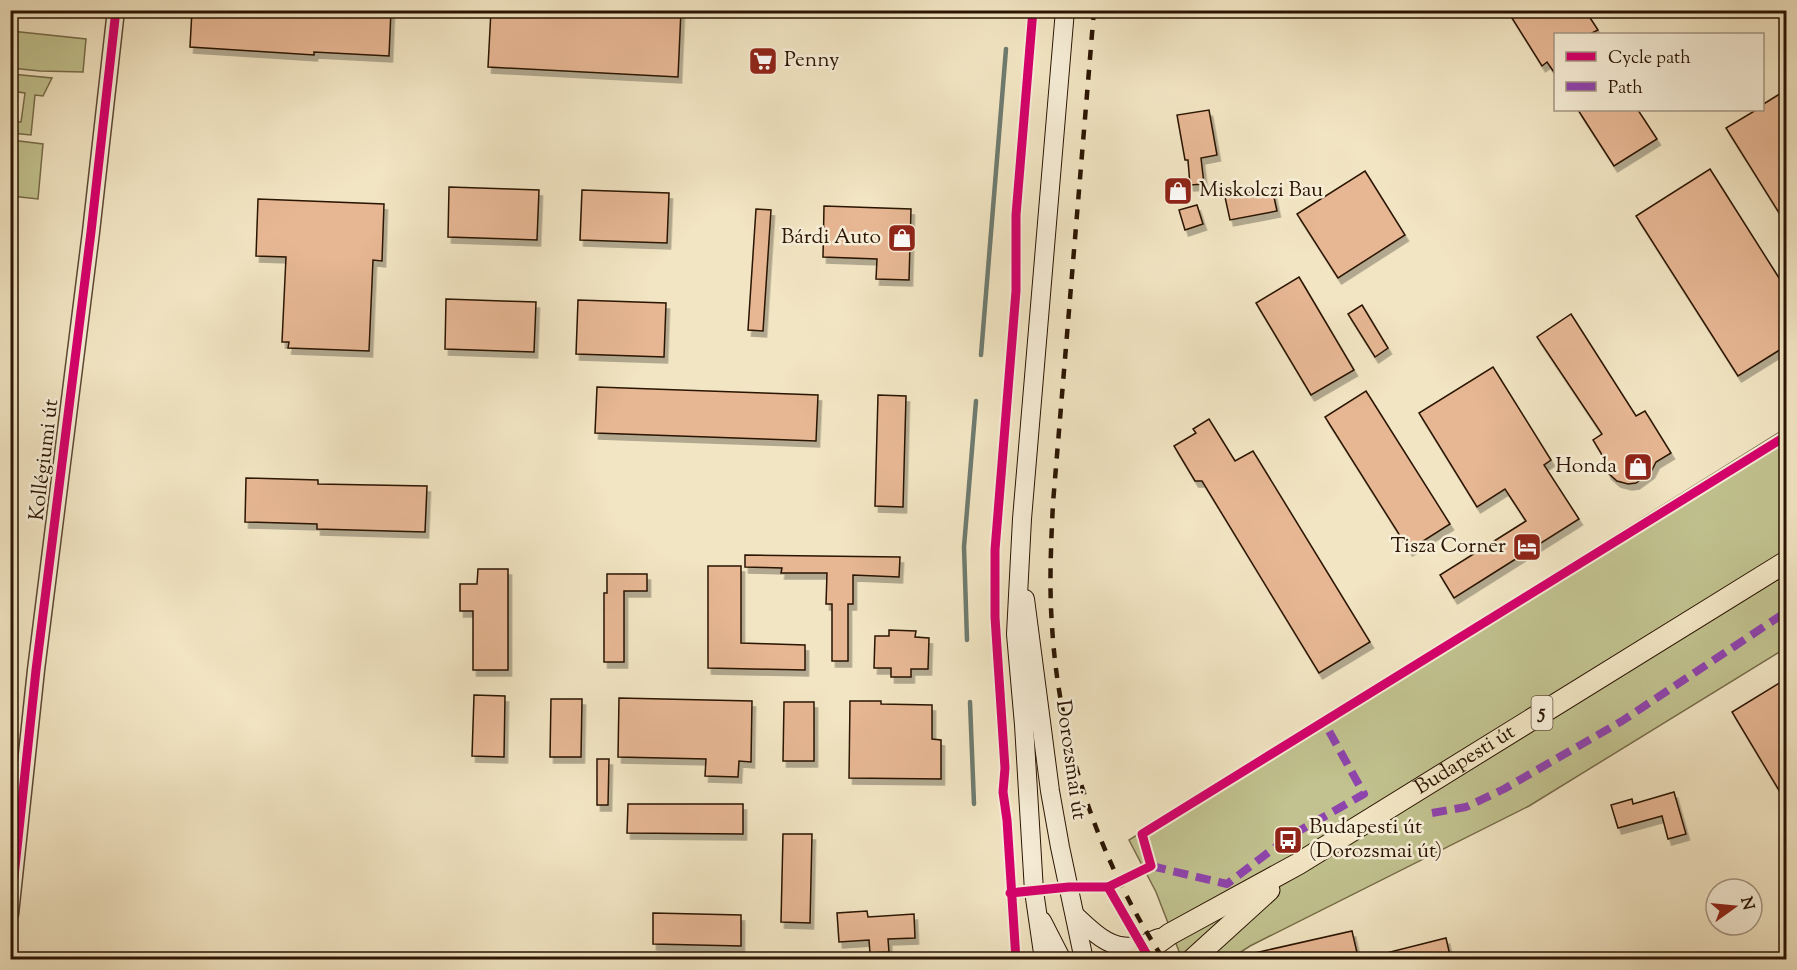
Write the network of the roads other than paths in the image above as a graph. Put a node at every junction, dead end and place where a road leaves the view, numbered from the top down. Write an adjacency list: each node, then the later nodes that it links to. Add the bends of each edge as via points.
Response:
1 (116, 10): 7 (street, Kollégiumi út)
2 (1065, 10): 4 (main road, Dorozsmai út)
3 (1786, 562): 5 (main road, Budapesti út / 5)
4 (1020, 564): 6 (main road, Dorozsmai út, via 1016,634); 8 (main road, Dorozsmai út, via 1050,790)
5 (1298, 864): 9 (main road, Budapesti út / 5); 14 (main road, Budapesti út / 5)
6 (1037, 912): 10 (main road, Dorozsmai út); 11 (main road)
7 (10, 914)
8 (1076, 916): 9 (main road, via 1105,941 1120,946 1141,945); 12 (main road, Dorozsmai út)
9 (1170, 934): 13 (main road, Budapesti út / 5)
10 (1044, 960)
11 (1062, 960)
12 (1084, 960)
13 (1134, 960)
14 (1192, 960)

